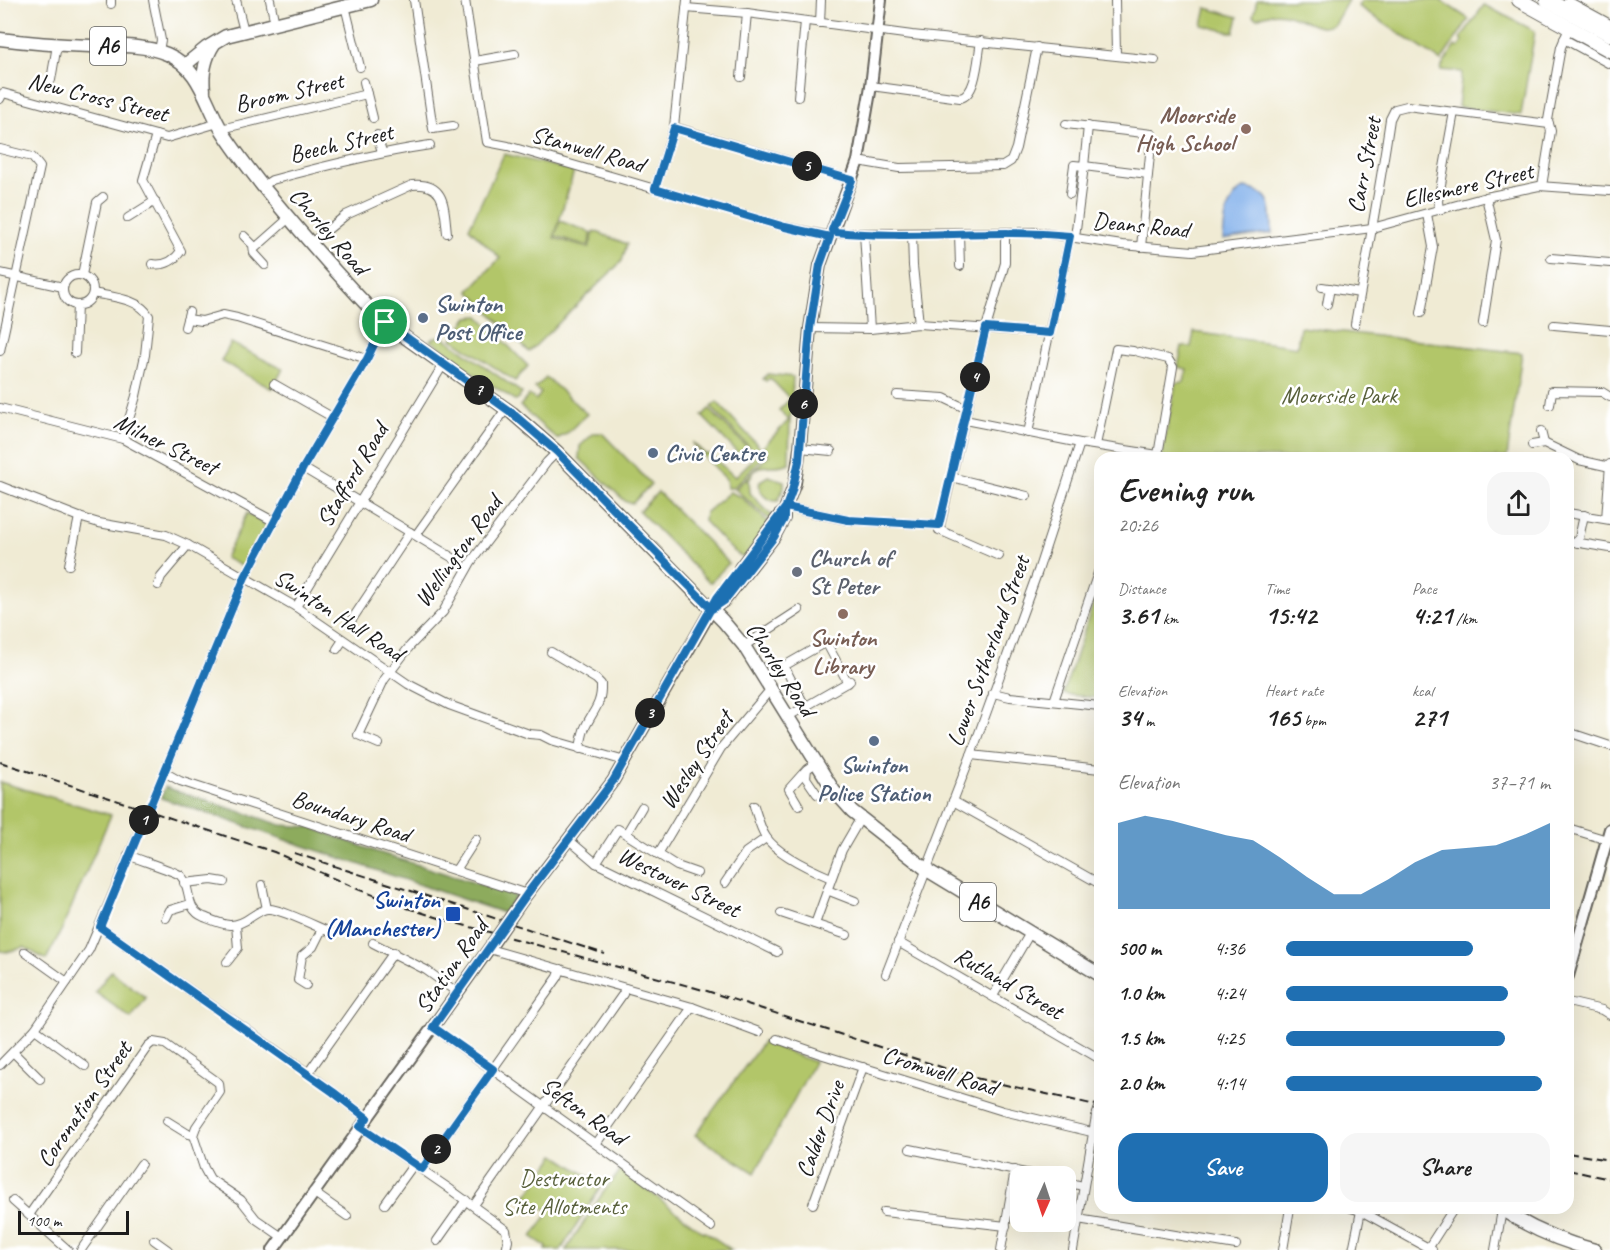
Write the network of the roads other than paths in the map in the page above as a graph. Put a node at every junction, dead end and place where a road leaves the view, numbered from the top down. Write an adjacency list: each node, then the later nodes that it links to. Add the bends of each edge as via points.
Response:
1 (153, 0): 30 (street, via 161,40)
2 (236, 0): 21 (street)
3 (270, 0): 18 (street)
4 (371, 0): 14 (main road)
5 (414, 0): 51 (street, via 433,129)
6 (465, 0): 34 (street)
7 (821, 0): 17 (street)
8 (881, 0): 20 (main road, Station Road)
9 (1115, 0): 32 (street)
10 (1519, 0): 22 (highway)
11 (1547, 0): 13 (highway)
12 (687, 4): 15 (street); 53 (street)
13 (1568, 4): 19 (street); 23 (highway)
14 (345, 6): 18 (main road); 37 (street)
15 (747, 13): 16 (street); 38 (street)
16 (805, 21): 17 (street); 45 (street)
17 (820, 23): 20 (street)
18 (275, 24): 21 (main road)
19 (1610, 24)
20 (878, 30): 26 (street); 41 (main road, Station Road)
21 (244, 31): 25 (main road)
22 (1566, 33): 29 (highway); 35 (street); 49 (street)
23 (1610, 34)
24 (0, 39): 27 (main road, A6)
25 (217, 40): 36 (main road); 42 (main road, via 205,63)
26 (981, 41): 28 (street); 41 (street, via 974,80 966,97)
27 (57, 45): 30 (main road, A6); 39 (street)
28 (1037, 47): 32 (street); 59 (street, via 1011,161 1003,166 899,168)
29 (1610, 50)
30 (159, 51): 36 (main road, A6)
31 (515, 54): 34 (street)
32 (1116, 55): 33 (street)
33 (1155, 60)
34 (475, 61): 66 (street, Stanwell Road, via 487,142)
35 (1610, 64)
36 (185, 65): 42 (main road, Chorley Road / A6)
37 (360, 67)
38 (741, 77)
39 (51, 80)
40 (364, 82): 43 (street)
41 (871, 86): 59 (main road, Station Road)
42 (204, 92): 50 (main road, Chorley Road / A6)
43 (367, 94): 47 (street); 50 (street, Broom Street)
44 (1, 96): 54 (street, New Cross Street)
45 (798, 97)
46 (1454, 112): 49 (street); 71 (street); 75 (street, Carr Street, via 1407,106 1395,109 1390,119 1380,193)
47 (373, 118)
48 (1066, 124): 52 (street)
49 (1549, 124): 64 (street)
50 (219, 126): 54 (street, New Cross Street, via 167,138); 63 (main road, Chorley Road / A6)
51 (453, 126)
52 (1088, 126): 60 (street); 61 (street, via 1152,134)
53 (674, 128): 62 (street); 66 (street)
54 (156, 135): 70 (street, via 143,180)
55 (377, 135): 58 (street)
56 (430, 145): 58 (street, Beech Street)
57 (0, 149): 94 (street, via 32,157 40,167)
58 (382, 152): 63 (street, Beech Street, via 272,180)
59 (858, 161): 62 (main road, Station Road)
60 (1084, 166): 61 (street); 65 (street); 65 (street, via 1074,165 1071,190)
61 (1148, 174): 85 (street)
62 (852, 180): 78 (main road, Station Road)
63 (263, 186): 74 (main road, Chorley Road / A6)
64 (1542, 186): 67 (street, Ellesmere Street); 69 (street, Ellesmere Street)
65 (1081, 188): 83 (street)
66 (655, 189): 78 (street, Stanwell Road, via 785,227)
67 (1610, 191)
68 (103, 197): 93 (street, via 97,202)
69 (1486, 197): 71 (street, Ellesmere Street); 103 (street, via 1497,240)
70 (155, 201): 73 (street); 89 (street, via 181,251 164,264)
71 (1439, 210): 72 (street, Ellesmere Street)
72 (1427, 214): 75 (street, Ellesmere Street); 100 (street, via 1433,247)
73 (128, 218)
74 (288, 218): 84 (main road, Chorley Road / A6); 86 (street)
75 (1368, 229): 85 (street, Deans Road, via 1194,251); 97 (street, Carr Street)
76 (447, 232): 84 (street, via 444,200 436,189 420,184 346,215)
77 (1005, 232): 80 (street, Deans Road); 83 (street, Deans Road); 108 (street, via 1005,263)
78 (831, 233): 79 (street, Deans Road); 107 (main road, Station Road, via 820,265)
79 (864, 233): 81 (street, Deans Road); 109 (street)
80 (959, 233): 81 (street, Deans Road); 91 (street)
81 (912, 234): 104 (street)
82 (244, 236): 86 (street)
83 (1072, 237): 85 (street, Deans Road); 111 (street)
84 (310, 244): 102 (main road, Chorley Road / A6)
85 (1141, 247)
86 (254, 249): 90 (street)
87 (1551, 258): 88 (street)
88 (1610, 263)
89 (152, 264)
90 (265, 265)
91 (960, 266)
92 (0, 273): 94 (street)
93 (82, 275): 95 (street, via 72,276); 96 (street, via 90,280)
94 (16, 277): 95 (street); 112 (street)
95 (63, 287): 99 (street, via 68,301)
96 (93, 293): 99 (street, via 86,304); 127 (street, via 140,305 149,316 145,355)
97 (1360, 293): 98 (street, via 1326,288); 105 (street, Carr Street)
98 (1327, 303)
99 (77, 305): 113 (street)
100 (1421, 313)
101 (187, 319): 114 (street, via 202,321 223,315 237,318)
102 (385, 322): 114 (street); 115 (main road, Chorley Road / A6)
103 (1483, 323)
104 (919, 324): 108 (street); 109 (street)
105 (1355, 324)
106 (1554, 325): 110 (street)
107 (810, 328): 109 (street); 132 (main road, Station Road)
108 (986, 328): 111 (street); 122 (street)
109 (870, 329)
110 (1610, 330)
111 (1050, 333): 126 (street)
112 (0, 351)
113 (75, 353)
114 (367, 359): 123 (street)
115 (443, 365): 121 (main road, Chorley Road / A6); 144 (street, Stafford Road)
116 (274, 384): 123 (street)
117 (897, 395): 122 (street, via 944,398)
118 (1610, 397): 119 (street, via 1602,392 1548,391)
119 (1550, 405)
120 (0, 408): 127 (street, Milner Street)
121 (506, 409): 134 (main road, Chorley Road / A6); 152 (street)
122 (967, 409): 124 (street)
123 (332, 417): 140 (street)
124 (965, 420): 126 (street); 141 (street)
125 (1541, 431): 129 (street)
126 (1032, 434): 128 (street)
127 (123, 439): 150 (street, Milner Street)
128 (1080, 443): 130 (street); 174 (street, Lower Sutherland Street)
129 (1544, 443): 131 (street); 137 (street)
130 (1096, 445): 135 (street); 136 (street, via 1116,349 1136,351 1168,359 1173,367)
131 (1532, 446)
132 (801, 448): 133 (street); 145 (main road, Station Road, via 795,483)
133 (831, 451)
134 (557, 452): 164 (main road, Chorley Road / A6); 172 (street, Wellington Road, via 471,562 443,612)
135 (1125, 452)
136 (1158, 452)
137 (1563, 452)
138 (1574, 458): 139 (street)
139 (1610, 466): 149 (street)
140 (303, 468): 144 (street); 150 (street)
141 (951, 477): 143 (street); 151 (street)
142 (0, 486): 148 (street, Swinton Hall Road)
143 (1027, 496)
144 (359, 502): 152 (street); 163 (street, Stafford Road)
145 (785, 509): 151 (street, via 848,520); 164 (main road, Station Road, via 774,537 724,601)
146 (1574, 514): 147 (street)
147 (1584, 515): 149 (street); 154 (street)
148 (79, 517): 155 (street, Swinton Hall Road, via 165,535); 159 (street)
149 (1608, 520)
150 (275, 522): 160 (street)
151 (939, 527): 157 (street)
152 (413, 534): 158 (street); 166 (street)
153 (1574, 542): 154 (street)
154 (1578, 543): 156 (street)
155 (188, 545): 160 (street, Swinton Hall Road); 162 (street)
156 (1610, 548)
157 (999, 556)
158 (458, 561)
159 (69, 565)
160 (245, 577): 163 (street, Swinton Hall Road); 187 (street)
161 (1094, 584): 175 (street)
162 (158, 585)
163 (296, 607): 168 (street, Swinton Hall Road)
164 (712, 609): 169 (main road, Chorley Road / A6); 184 (main road, Station Road)
165 (799, 610): 169 (street)
166 (351, 621)
167 (346, 629): 168 (street)
168 (342, 639): 170 (street); 172 (street, Swinton Hall Road)
169 (744, 646): 173 (main road, Chorley Road / A6)
170 (337, 649)
171 (551, 652): 182 (street, via 601,684 597,709 583,734)
172 (391, 672): 180 (street, Wellington Road, via 358,735); 182 (street, Swinton Hall Road, via 449,705 502,726)
173 (770, 690): 178 (main road, Chorley Road / A6); 199 (street, Wesley Street, via 721,748)
174 (993, 693): 175 (street); 183 (street, Lower Sutherland Street)
175 (1054, 701): 176 (street)
176 (1094, 705)
177 (806, 708): 177 (street, via 850,681 826,642 784,666); 178 (street)
178 (787, 717): 185 (main road, Chorley Road / A6)
179 (1574, 734): 181 (street)
180 (379, 744)
181 (1610, 746)
182 (580, 749): 184 (street, Swinton Hall Road)
183 (971, 755): 186 (street); 188 (street, Lower Sutherland Street)
184 (625, 761): 197 (main road, Station Road)
185 (812, 766): 190 (street, via 789,789); 192 (main road, Chorley Road / A6)
186 (1094, 768)
187 (164, 772): 200 (street, bridge); 202 (street, Boundary Road, via 180,781)
188 (953, 801): 203 (street, Lower Sutherland Street); 206 (street)
189 (754, 806): 196 (street)
190 (800, 806)
191 (642, 807): 194 (street)
192 (860, 819): 203 (main road, Chorley Road / A6); 205 (street)
193 (1574, 830): 198 (street)
194 (626, 834): 199 (street); 201 (street, via 618,829)
195 (476, 838): 202 (street)
196 (766, 838): 205 (street, via 784,854); 209 (street, via 747,852)
197 (569, 840): 201 (street, Westover Street); 212 (main road, Station Road)
198 (1608, 843): 231 (main road)
199 (658, 854): 204 (street)
200 (128, 855): 208 (street, via 180,875); 220 (street)
201 (596, 863): 228 (street, Westover Street)
202 (456, 870): 212 (street, Boundary Road)
203 (927, 870): 223 (main road, Chorley Road / A6); 225 (street, Lower Sutherland Street)
204 (697, 873)
205 (831, 878): 211 (street)
206 (1094, 881)
207 (224, 882): 208 (street)
208 (184, 883): 214 (street)
209 (725, 883)
210 (262, 885): 215 (street)
211 (827, 890): 213 (street); 218 (street)
212 (525, 897): 227 (main road, Station Road, bridge)
213 (855, 901)
214 (190, 904): 217 (street, via 170,910); 219 (street, via 201,916)
215 (267, 909): 219 (street); 221 (street)
216 (781, 913): 218 (street)
217 (166, 918)
218 (815, 924): 224 (street)
219 (236, 925): 232 (street, via 238,948)
220 (100, 927): 236 (street); 254 (street)
221 (322, 929): 222 (street); 237 (street, via 313,947 302,956)
222 (332, 933)
223 (1030, 933): 234 (main road, Chorley Road / A6); 240 (street)
224 (848, 935)
225 (898, 942): 235 (street, Lower Sutherland Street); 240 (street, Rutland Street)
226 (373, 943): 230 (street)
227 (491, 946): 233 (street); 239 (main road, Station Road)
228 (777, 951)
229 (25, 952): 236 (street)
230 (394, 952): 239 (street); 254 (street)
231 (1574, 956)
232 (227, 962)
233 (561, 969): 238 (street); 253 (street)
234 (1094, 971)
235 (886, 974)
236 (67, 982): 245 (street)
237 (298, 982)
238 (625, 988): 242 (street); 256 (street)
239 (458, 993): 244 (main road, Station Road)
240 (993, 996): 249 (street, Rutland Street)
241 (1574, 1003): 243 (street)
242 (692, 1007): 246 (street); 262 (street)
243 (1610, 1015)
244 (433, 1027): 253 (street, Sefton Road); 258 (main road, Station Road)
245 (35, 1029): 248 (street); 251 (street)
246 (759, 1032)
247 (777, 1039): 252 (street, Cromwell Road)
248 (13, 1052): 250 (street); 255 (street)
249 (1094, 1055)
250 (0, 1065)
251 (85, 1066)
252 (863, 1067): 259 (street, Cromwell Road, via 1003,1111); 274 (street, Calder Drive)
253 (493, 1069): 256 (street, Sefton Road); 266 (street)
254 (308, 1073): 258 (street)
255 (40, 1079)
256 (544, 1106): 262 (street, Sefton Road); 276 (street)
257 (167, 1121): 260 (street)
258 (364, 1123): 265 (street); 270 (main road, Station Road)
259 (1094, 1133)
260 (193, 1135): 284 (street, Coronation Street, via 220,1092 219,1083 165,1044 153,1042); 289 (street, via 210,1179 241,1200 256,1219)
261 (1094, 1141): 269 (street)
262 (596, 1144): 288 (street, Sefton Road)
263 (910, 1149): 267 (street)
264 (141, 1164): 295 (street)
265 (414, 1164): 266 (street); 275 (street)
266 (422, 1169): 271 (street)
267 (1010, 1169)
268 (1076, 1184): 269 (street)
269 (1083, 1186): 286 (street)
270 (313, 1192): 285 (street); 289 (main road, Station Road)
271 (466, 1200): 276 (street); 291 (street)
272 (13, 1201): 284 (street)
273 (1010, 1201): 287 (street)
274 (813, 1203)
275 (385, 1204)
276 (474, 1205): 298 (street, via 506,1230)
277 (884, 1212): 287 (street)
278 (1289, 1214): 301 (street)
279 (1366, 1214): 302 (street)
280 (1372, 1214): 293 (street)
281 (1450, 1214): 293 (street)
282 (1499, 1214): 303 (street)
283 (1509, 1214): 304 (main road, via 1556,1238)
284 (29, 1215): 294 (street)
285 (347, 1216)
286 (1078, 1219): 292 (street); 300 (street)
287 (1006, 1226): 299 (street)
288 (711, 1227)
289 (282, 1237): 297 (main road, Station Road)
290 (154, 1240): 296 (street)
291 (437, 1241)
292 (1236, 1245)
293 (1429, 1249)
294 (68, 1250)
295 (81, 1250)
296 (168, 1250)
297 (273, 1250)
298 (506, 1250)
299 (1001, 1250)
300 (1073, 1250)
301 (1283, 1250)
302 (1353, 1250)
303 (1495, 1250)
304 (1595, 1250)

